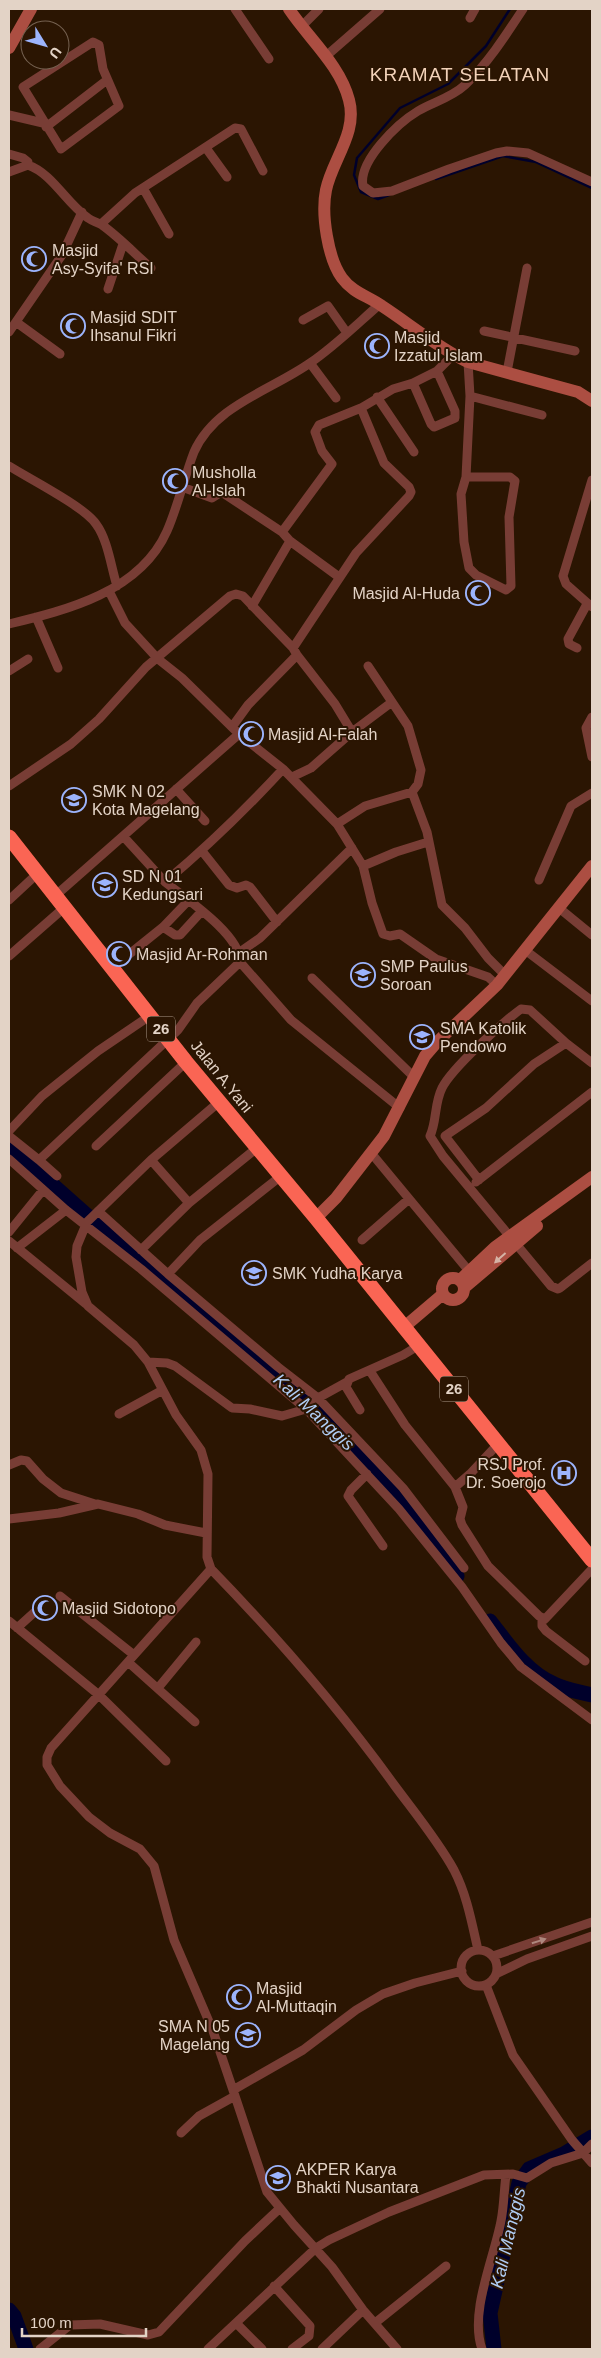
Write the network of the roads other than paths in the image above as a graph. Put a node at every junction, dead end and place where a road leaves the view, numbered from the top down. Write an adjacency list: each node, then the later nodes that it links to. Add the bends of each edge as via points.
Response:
1 (31, 9): 10 (street)
2 (235, 9): 12 (street)
3 (289, 9): 9 (street)
4 (319, 9): 9 (street)
5 (380, 9): 11 (street)
6 (475, 9): 8 (street)
7 (523, 9): 22 (street, via 463,87 418,111 395,129 365,166 363,186 373,193 392,191 496,152 518,151 544,159)
8 (470, 18)
9 (301, 27): 11 (street)
10 (9, 48)
11 (325, 57): 31 (street, via 339,74 350,101 351,114 342,153 326,191 324,215 330,252 341,277 354,291)
12 (268, 59)
13 (107, 80): 15 (street); 15 (street, via 119,102 118,108 62,148); 15 (street, via 99,45 93,42 24,86)
14 (9, 115): 15 (street)
15 (45, 125)
16 (206, 148): 19 (street, via 238,127); 21 (street); 23 (street)
17 (9, 154): 18 (street, via 26,160)
18 (28, 165): 20 (street); 24 (street, via 45,174)
19 (263, 171)
20 (9, 172)
21 (227, 177)
22 (592, 182)
23 (142, 188): 25 (street); 26 (street)
24 (82, 212): 25 (street); 33 (street, via 62,254)
25 (101, 224): 27 (street)
26 (169, 234)
27 (123, 244): 28 (street); 30 (street)
28 (151, 268)
29 (527, 268): 37 (street)
30 (108, 289)
31 (380, 304): 36 (street); 40 (street)
32 (303, 320): 36 (street, via 328,306)
33 (16, 322): 35 (street); 39 (street)
34 (484, 331): 37 (street)
35 (9, 332)
36 (347, 333): 42 (street)
37 (514, 336): 38 (street); 44 (street)
38 (575, 351)
39 (60, 354)
40 (453, 355): 41 (street); 43 (street)
41 (468, 362): 44 (street); 46 (street)
42 (310, 363): 48 (street); 56 (street, via 217,419 197,443)
43 (436, 372): 45 (street); 45 (street, via 456,415 437,428 431,424)
44 (507, 372): 49 (street)
45 (413, 383): 47 (street)
46 (470, 396): 51 (street); 54 (street)
47 (377, 397): 50 (street); 52 (street)
48 (336, 398)
49 (591, 398)
50 (361, 408): 57 (street, via 316,429 322,451 332,464); 59 (street, via 384,463 409,487 410,492)
51 (542, 415)
52 (414, 452)
53 (9, 466): 60 (street, via 95,522 101,534)
54 (466, 477): 54 (street, via 510,477 515,481 509,513 511,586 506,590 469,568 461,494)
55 (592, 480): 61 (street, via 563,576 566,584)
56 (182, 487): 57 (street, via 212,498 223,494); 60 (street, via 160,544 148,561)
57 (282, 532): 58 (street)
58 (290, 541): 59 (street); 62 (street)
59 (338, 577): 66 (street)
60 (113, 589): 63 (street); 68 (street, via 124,624)
61 (589, 605): 65 (street, via 568,642)
62 (252, 606): 66 (street); 68 (street, via 243,596 230,596)
63 (36, 618): 64 (street); 70 (street)
64 (9, 624)
65 (577, 648)
66 (295, 651): 74 (street); 75 (street)
67 (28, 659): 71 (street)
68 (158, 659): 74 (street); 80 (street, via 71,744)
69 (368, 666): 72 (street)
70 (58, 668)
71 (9, 671)
72 (392, 702): 75 (street); 82 (street, via 408,726 420,770 418,784)
73 (592, 717): 77 (street, via 586,728)
74 (232, 727): 76 (street)
75 (352, 732): 79 (street, via 311,768)
76 (239, 734): 78 (street); 81 (street)
77 (592, 757)
78 (283, 769): 79 (street); 90 (street)
79 (292, 777): 85 (street)
80 (9, 786)
81 (176, 789): 84 (street); 86 (street)
82 (412, 792): 85 (street, via 365,806); 88 (street)
83 (592, 793): 94 (street, via 571,806)
84 (205, 821)
85 (337, 824): 89 (street)
86 (123, 836): 95 (street); 98 (street)
87 (9, 838): 93 (highway, Jalan A.Yani / 26)
88 (428, 842): 91 (street); 110 (street, via 442,905 465,928)
89 (352, 848): 91 (street); 101 (street)
90 (202, 851): 95 (street); 101 (street, via 229,885 237,888 246,885)
91 (363, 866): 110 (street, via 383,934 400,934 436,959)
92 (592, 867): 99 (street)
93 (37, 874): 96 (street); 98 (highway, Jalan A.Yani / 26)
94 (539, 880)
95 (165, 882): 97 (street)
96 (9, 900)
97 (188, 901): 100 (street); 102 (street)
98 (60, 902): 106 (street); 108 (highway, Jalan A.Yani / 26)
99 (559, 908): 103 (street); 104 (street)
100 (201, 912): 102 (street, via 180,935); 105 (street, via 222,929)
101 (277, 922): 105 (street)
102 (163, 927): 108 (street)
103 (592, 935)
104 (525, 950): 110 (street); 111 (street)
105 (240, 952): 107 (street)
106 (9, 956)
107 (240, 962): 113 (street, via 197,1003 180,1028); 120 (street, via 291,1020)
108 (112, 968): 112 (highway, Jalan A.Yani / 26)
109 (312, 978): 117 (street)
110 (501, 980): 117 (street, via 437,1042)
111 (592, 1001)
112 (151, 1015): 113 (highway, Jalan A.Yani / 26); 122 (street, via 98,1051 42,1096)
113 (168, 1038): 115 (highway, Jalan A.Yani / 26); 129 (street, via 83,1122)
114 (566, 1043): 116 (street); 121 (street, via 530,1010 521,1009 505,1021 442,1087 435,1106); 124 (street, via 534,1064 486,1108)
115 (186, 1062): 119 (highway, Jalan A.Yani / 26); 125 (street)
116 (592, 1063)
117 (414, 1077): 120 (street)
118 (592, 1092): 134 (street)
119 (219, 1102): 126 (highway, Jalan A.Yani / 26); 130 (street)
120 (400, 1108): 127 (street)
121 (434, 1128): 124 (street); 136 (street, via 430,1139)
122 (9, 1131)
123 (9, 1136): 129 (street)
124 (445, 1136): 134 (street)
125 (96, 1146)
126 (258, 1147): 132 (highway, Jalan A.Yani / 26); 139 (street)
127 (372, 1154): 138 (street); 142 (street)
128 (9, 1159): 137 (street)
129 (39, 1160): 131 (street)
130 (151, 1160): 139 (street); 141 (street)
131 (57, 1176)
132 (281, 1176): 142 (highway, Jalan A.Yani / 26); 151 (street, via 200,1240)
133 (592, 1177): 147 (street)
134 (479, 1180): 136 (street)
135 (592, 1183): 147 (street)
136 (470, 1188): 147 (street)
137 (44, 1190): 140 (street); 144 (street)
138 (409, 1199): 146 (street); 152 (street)
139 (189, 1204): 149 (street)
140 (66, 1210): 143 (street); 148 (street)
141 (96, 1212): 143 (street); 149 (street)
142 (316, 1218): 154 (highway, 26)
143 (86, 1223): 153 (street, via 76,1257); 161 (street)
144 (9, 1232)
145 (9, 1240): 148 (street)
146 (362, 1240)
147 (512, 1240): 150 (street, via 551,1286 558,1289); 152 (street, one-way to 152); 152 (street)
148 (17, 1248): 153 (street)
149 (141, 1250): 151 (street)
150 (592, 1263)
151 (168, 1274): 160 (street)
152 (464, 1280): 154 (street, via 462,1295 457,1300 443,1294)
153 (88, 1306): 156 (street, via 134,1345)
154 (403, 1328): 155 (highway, 26)
155 (418, 1346): 157 (street); 164 (highway, 26)
156 (148, 1362): 159 (street); 161 (street, via 174,1366 232,1408 282,1416)
157 (370, 1371): 158 (street); 167 (street, via 406,1425)
158 (347, 1382): 160 (street); 162 (street, via 346,1387)
159 (162, 1391): 163 (street); 170 (street, via 201,1450 208,1474)
160 (317, 1398): 161 (street); 173 (street, via 403,1488)
161 (307, 1408): 166 (street)
162 (360, 1410)
163 (119, 1414)
164 (498, 1444): 167 (street); 172 (highway, 26)
165 (9, 1465): 168 (street, via 27,1461 61,1493)
166 (367, 1474): 171 (street, via 348,1496); 186 (street, via 462,1587 521,1667)
167 (455, 1487): 178 (street, via 464,1510 460,1519 462,1525 488,1566)
168 (98, 1504): 169 (street); 170 (street)
169 (9, 1519)
170 (206, 1533): 175 (street)
171 (383, 1546)
172 (592, 1560)
173 (464, 1568)
174 (592, 1568): 178 (street, via 548,1617)
175 (211, 1569): 182 (street); 191 (street, via 272,1631 349,1722 434,1840 454,1872 468,1906)
176 (60, 1596): 182 (street)
177 (38, 1609): 180 (street)
178 (542, 1618): 183 (street, via 546,1631)
179 (9, 1622): 180 (street)
180 (17, 1628): 185 (street)
181 (196, 1642): 184 (street)
182 (131, 1659): 184 (street); 185 (street)
183 (585, 1661)
184 (158, 1688): 187 (street)
185 (99, 1695): 188 (street); 196 (street, via 51,1748 47,1765 60,1786 89,1817 140,1850 154,1866 174,1940 213,2031)
186 (592, 1720)
187 (195, 1722)
188 (166, 1761)
189 (592, 1922): 192 (street, one-way to 189)
190 (592, 1936): 194 (street, via 527,1959)
191 (478, 1950): 192 (street); 193 (street, via 467,1955)
192 (493, 1956): 194 (street, via 497,1964)
193 (462, 1971): 195 (street, via 471,1984); 196 (street, via 383,1994)
194 (496, 1974): 195 (street)
195 (486, 1985): 199 (street, via 513,2055)
196 (234, 2093): 197 (street, via 199,2116); 202 (street, via 266,2192)
197 (181, 2133)
198 (592, 2144): 199 (street)
199 (582, 2152): 200 (street); 201 (street, via 550,2164 527,2178)
200 (592, 2163)
201 (509, 2174): 203 (street, via 484,2175 441,2190); 215 (street, via 478,2317)
202 (279, 2208): 203 (street); 209 (street, via 159,2332 148,2335 100,2324 70,2325)
203 (316, 2248): 205 (street); 206 (street)
204 (446, 2266): 207 (street)
205 (274, 2286): 208 (street); 212 (street, via 310,2326 310,2336)
206 (363, 2310): 207 (street); 213 (street)
207 (375, 2322): 214 (street)
208 (236, 2324): 210 (street); 211 (street)
209 (40, 2349)
210 (208, 2349)
211 (262, 2349)
212 (292, 2349)
213 (322, 2349)
214 (396, 2349)
215 (482, 2349)

